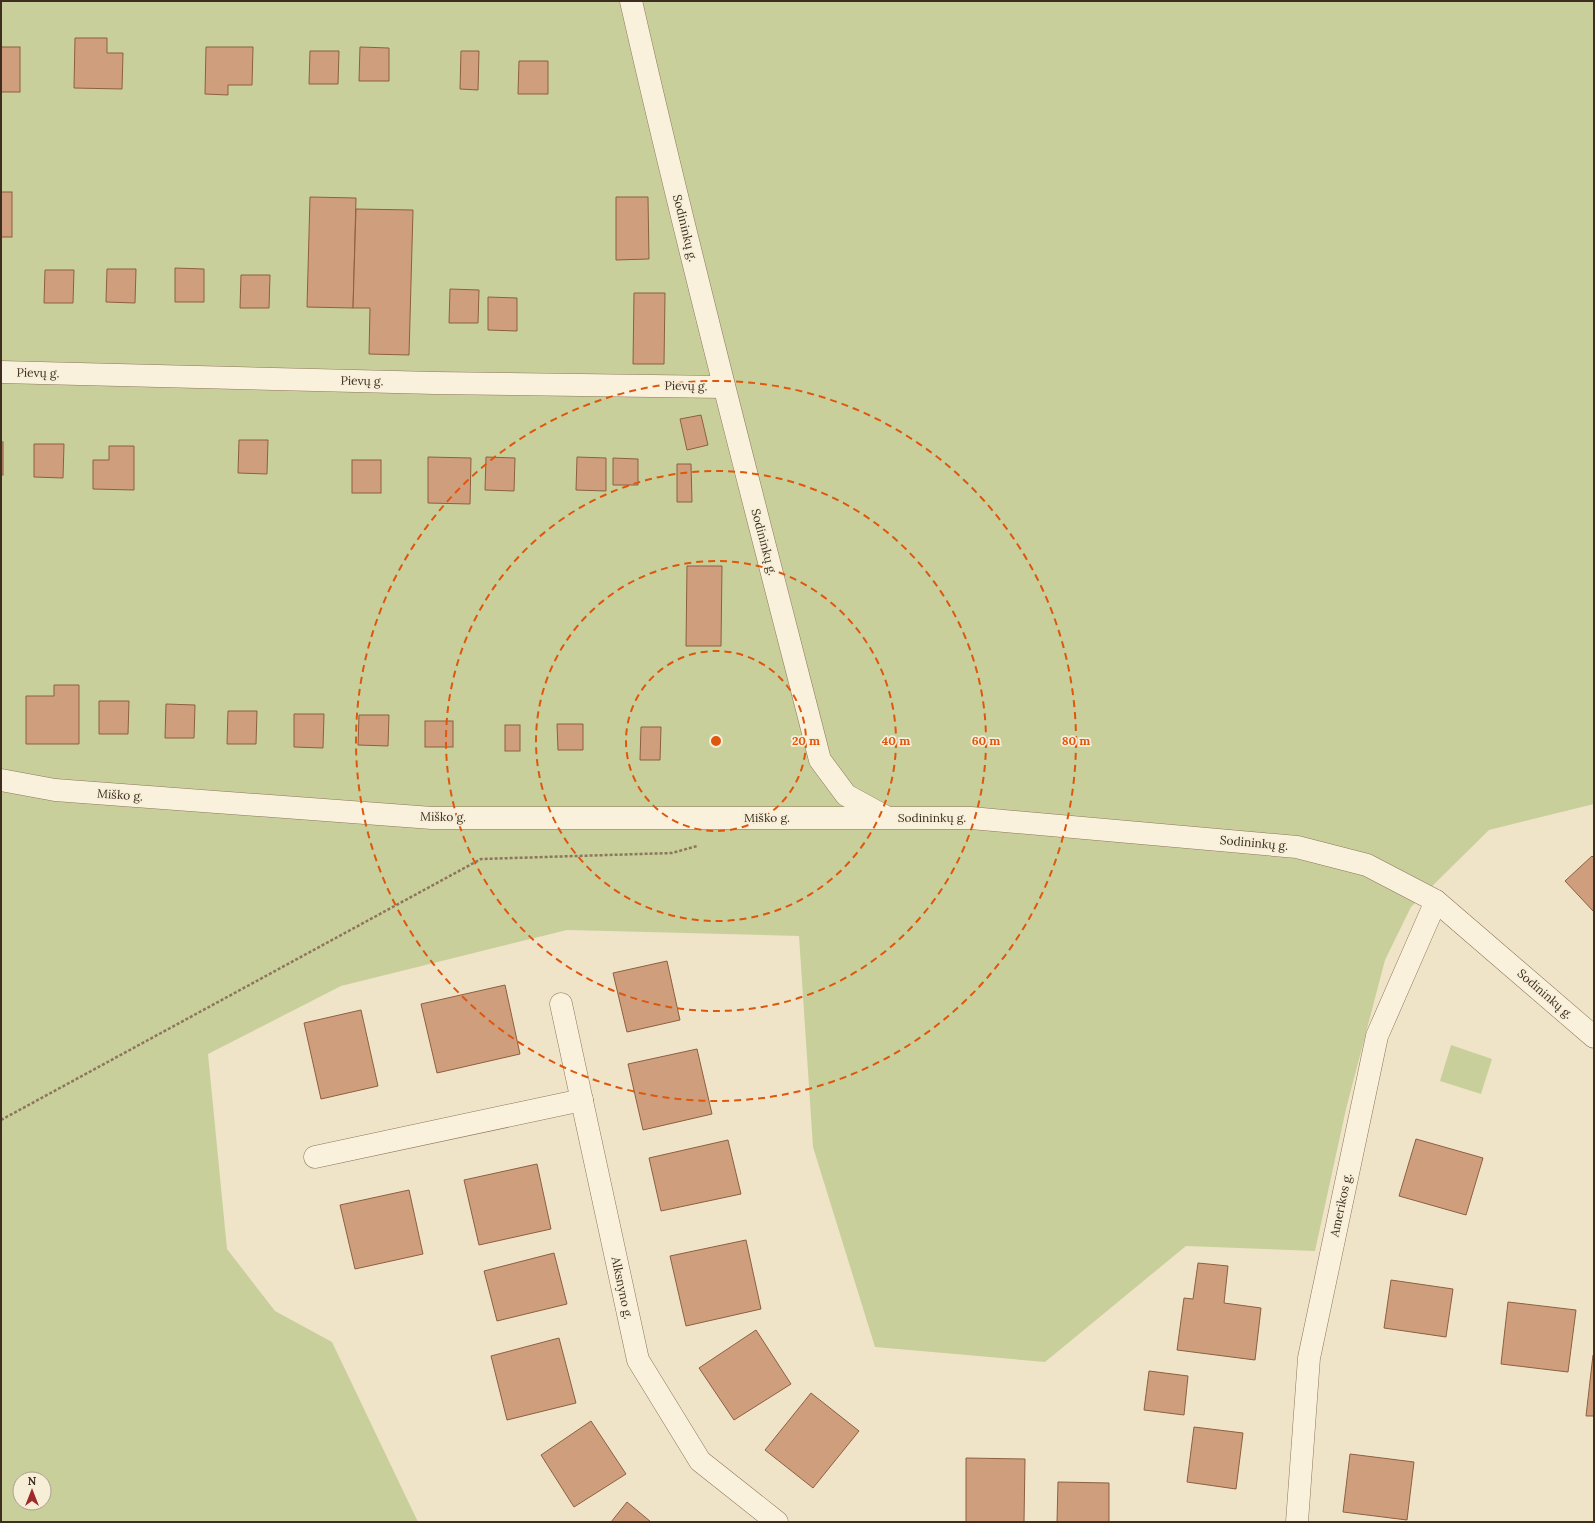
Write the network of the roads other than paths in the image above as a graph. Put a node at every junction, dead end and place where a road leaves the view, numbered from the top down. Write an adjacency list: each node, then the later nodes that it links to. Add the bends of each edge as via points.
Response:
1 (631, 1): 3 (street, Sodininkų g.)
2 (1, 372): 3 (street, Pievų g.)
3 (724, 387): 5 (street, Sodininkų g., via 820,760 846,795)
4 (1, 780): 5 (street, Miško g., via 55,790 432,818)
5 (887, 818): 6 (street, Sodininkų g., via 971,818 1297,847 1367,865)
6 (1436, 900): 8 (street, Sodininkų g.); 12 (street, Amerikos g., via 1377,1036 1309,1358)
7 (561, 1004): 9 (street, Alksnyno g.)
8 (1594, 1037)
9 (582, 1100): 10 (street); 11 (street, Alksnyno g., via 638,1360 700,1461)
10 (315, 1157)
11 (777, 1522)
12 (1297, 1522)

